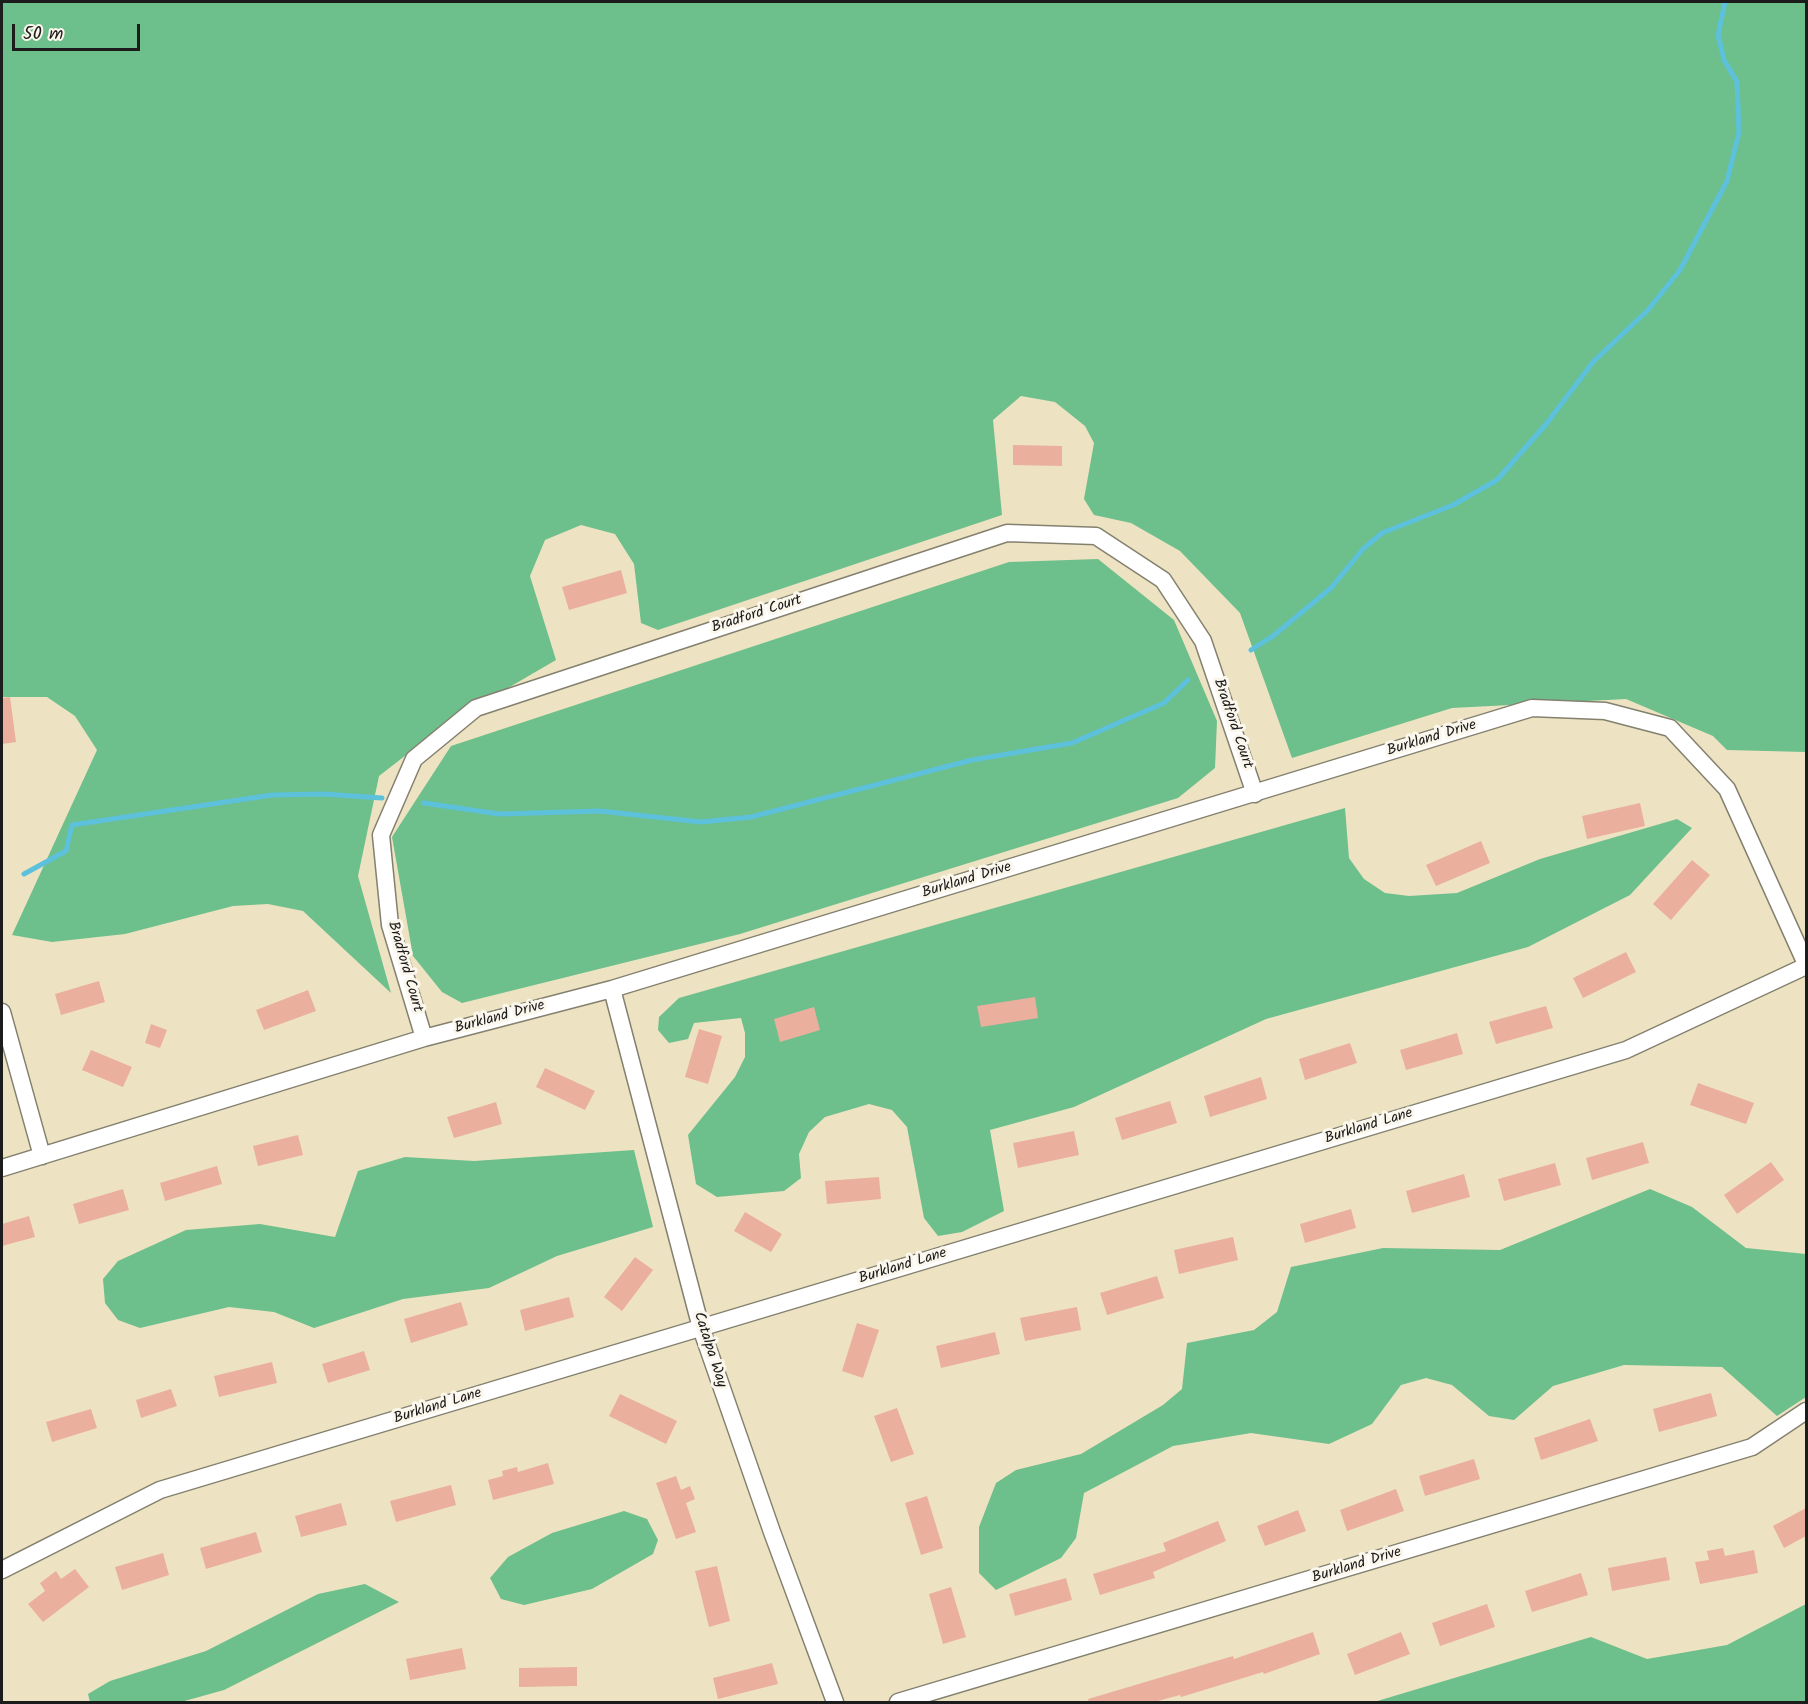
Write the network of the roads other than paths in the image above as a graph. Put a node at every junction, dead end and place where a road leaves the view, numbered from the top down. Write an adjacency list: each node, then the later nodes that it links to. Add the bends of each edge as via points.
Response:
1 (1256, 794): 2 (street, Burkland Drive, via 1532,708 1605,711 1670,728 1727,789); 3 (street, Burkland Drive); 5 (street, Bradford Court, via 1203,641 1163,580 1096,536 1007,533 476,708 414,759 381,835 390,925)
2 (1806, 965): 8 (street, Burkland Lane, via 1626,1050)
3 (612, 989): 5 (street, Burkland Drive); 8 (street, Catalpa Way)
4 (2, 1012): 6 (street)
5 (424, 1038): 6 (street, Burkland Drive)
6 (42, 1156): 7 (street, Burkland Drive)
7 (2, 1168)
8 (701, 1328): 10 (street, Burkland Lane, via 160,1490); 11 (street, Catalpa Way)
9 (1806, 1411): 12 (street, Burkland Drive, via 1752,1447)
10 (2, 1570)
11 (835, 1702)
12 (898, 1702)

